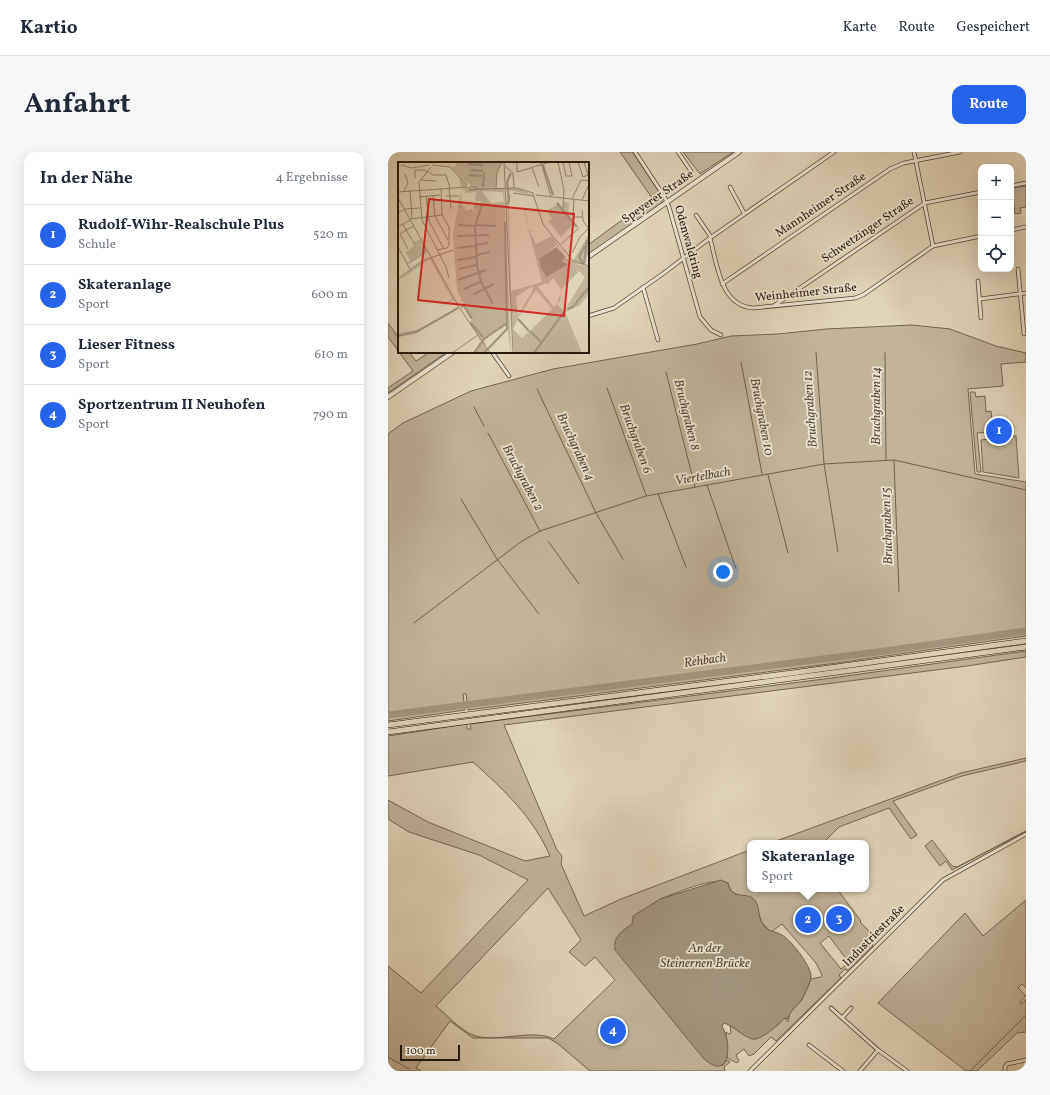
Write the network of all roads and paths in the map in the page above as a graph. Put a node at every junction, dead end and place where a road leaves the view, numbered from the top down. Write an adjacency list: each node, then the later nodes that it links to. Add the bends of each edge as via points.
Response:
1 (636, 152): 13 (street, Odenwaldring)
2 (678, 152): 8 (street)
3 (739, 152): 13 (street, Speyerer Straße)
4 (834, 152): 15 (street)
5 (914, 152): 7 (street)
6 (960, 152): 7 (street, Mannheimer Straße)
7 (916, 161): 14 (street); 26 (street, Mannheimer Straße, via 890,169)
8 (691, 171)
9 (1026, 184): 10 (street)
10 (1014, 186)
11 (730, 187): 15 (street)
12 (978, 193): 14 (street, Schwetzinger Straße)
13 (667, 202): 22 (street, Speyerer Straße); 23 (street, Odenwaldring)
14 (924, 203): 21 (street); 31 (street, Schwetzinger Straße)
15 (744, 214): 19 (street)
16 (696, 215): 19 (street, Weinheimer Straße)
17 (1026, 227): 18 (street)
18 (1014, 229)
19 (710, 237): 23 (street); 26 (street, Weinheimer Straße)
20 (978, 237): 21 (street, Weinheimer Straße)
21 (933, 246): 31 (street, Weinheimer Straße, via 863,295)
22 (589, 256)
23 (684, 257): 27 (street); 35 (street, Odenwaldring, via 700,317 711,330)
24 (1018, 269): 29 (street)
25 (978, 281): 30 (street)
26 (722, 284): 31 (street, Weinheimer Straße, via 732,299 742,306)
27 (643, 287): 32 (street, via 614,308); 36 (street)
28 (1026, 293): 29 (street)
29 (1021, 294): 30 (street); 34 (street)
30 (980, 299): 33 (street)
31 (774, 306)
32 (589, 316)
33 (981, 318)
34 (1024, 334)
35 (720, 335)
36 (658, 340)
37 (452, 353): 40 (street)
38 (493, 353): 39 (street)
39 (509, 376)
40 (388, 397)
41 (1026, 641): 43 (highway)
42 (1026, 647): 44 (highway)
43 (388, 725)
44 (388, 732)
45 (1026, 834): 53 (street, Industriestraße, via 943,880)
46 (832, 1008): 48 (street)
47 (851, 1008): 48 (street)
48 (842, 1018): 50 (street)
49 (809, 1045): 54 (street)
50 (878, 1050): 55 (street); 56 (street)
51 (1026, 1060): 52 (street, via 1007,1064)
52 (1005, 1069)
53 (750, 1071)
54 (843, 1071)
55 (860, 1071)
56 (907, 1071)

